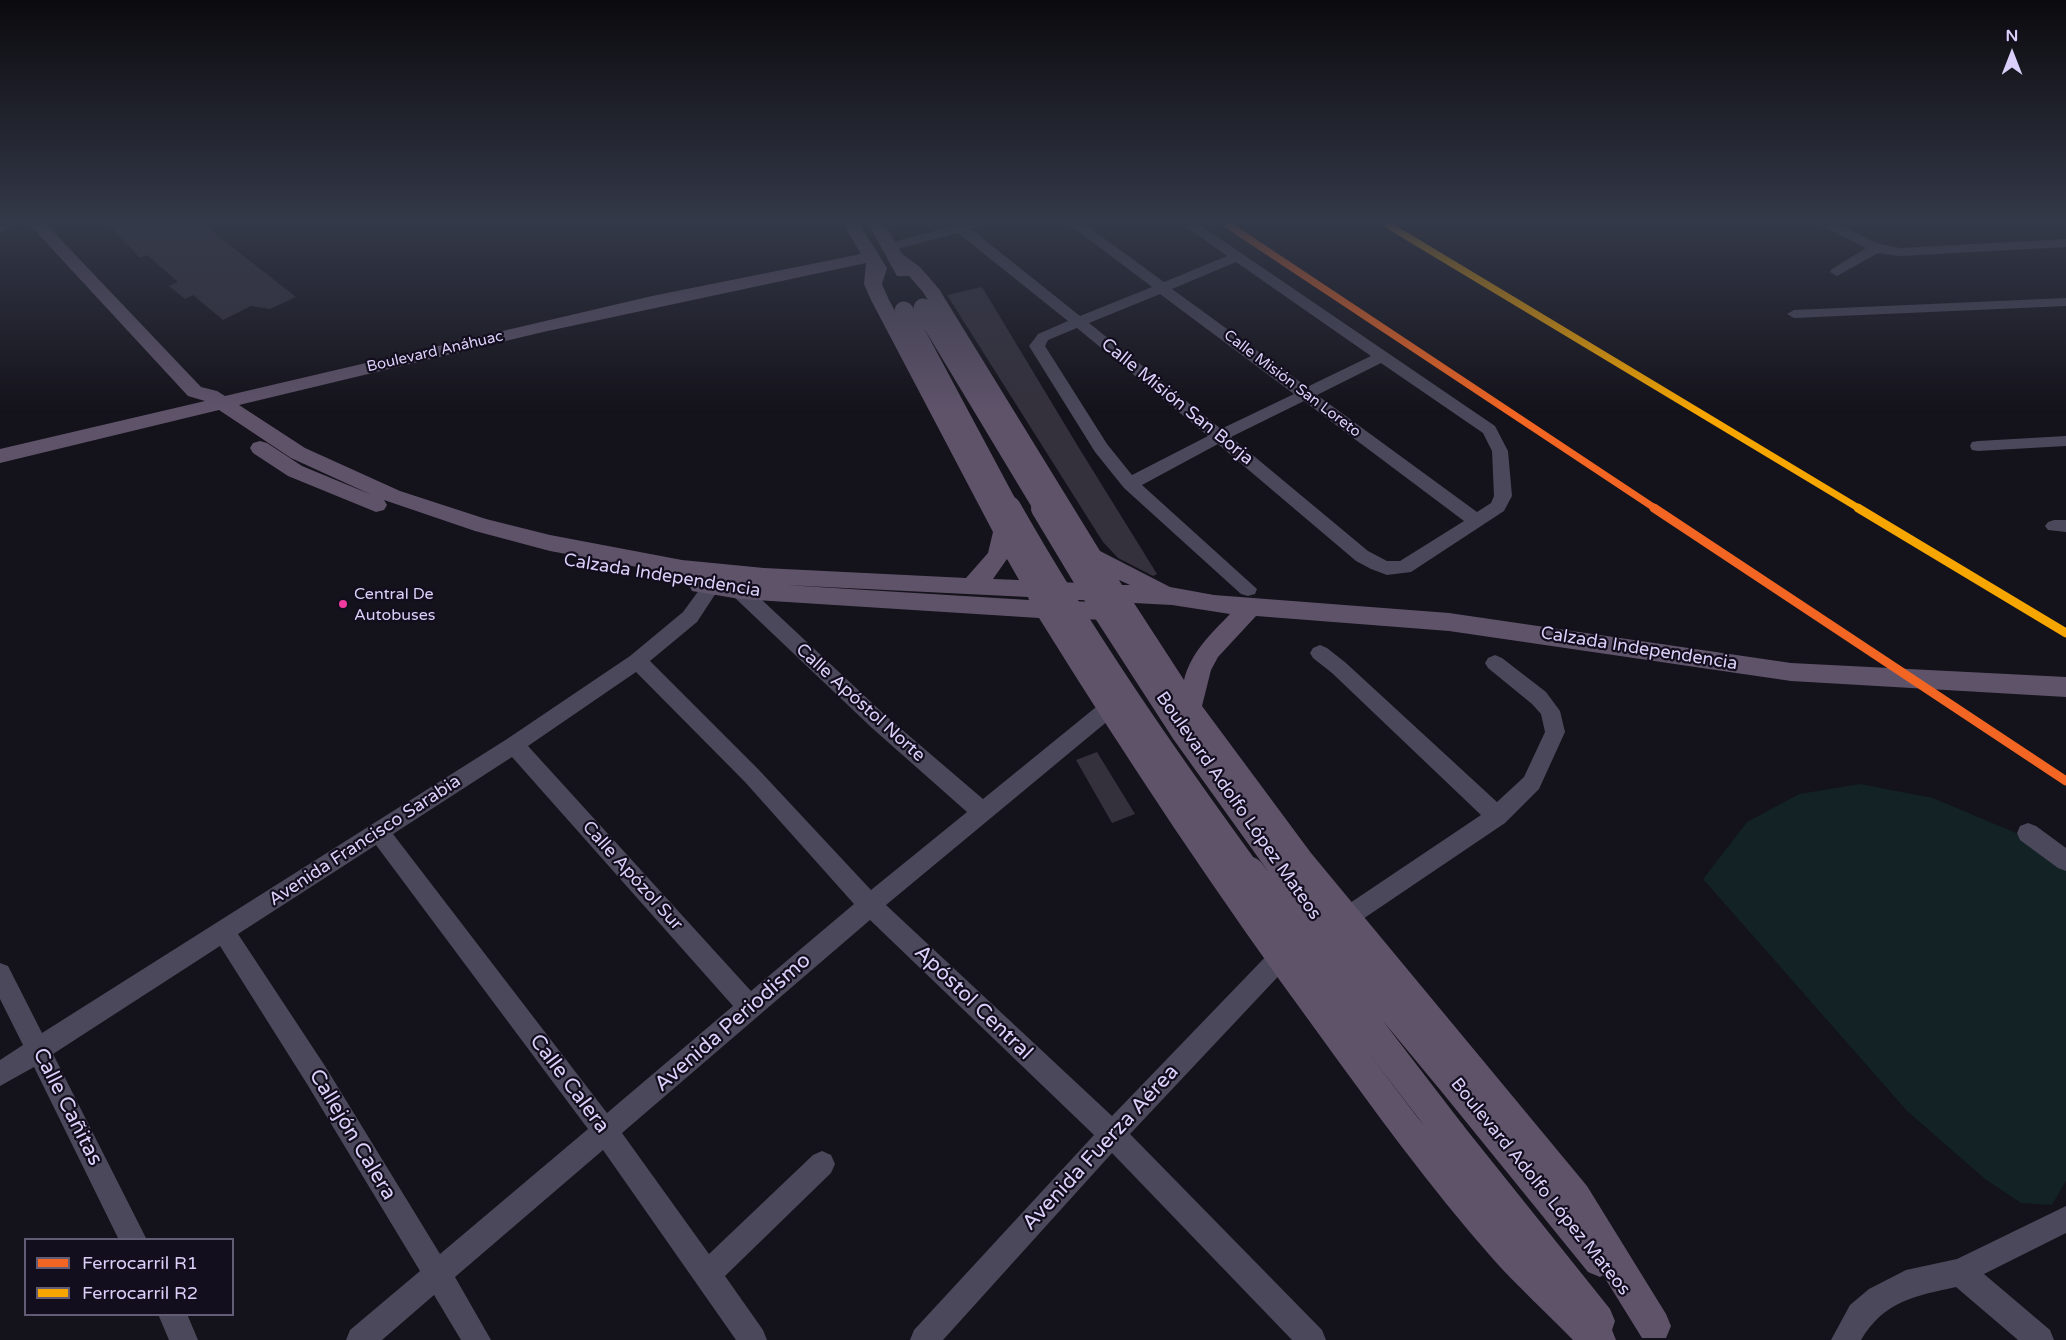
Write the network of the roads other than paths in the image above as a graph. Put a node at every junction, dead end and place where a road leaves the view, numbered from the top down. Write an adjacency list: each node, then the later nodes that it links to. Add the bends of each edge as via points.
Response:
1 (97, 288): 16 (main road, Calzada Independencia)
2 (721, 288): 16 (main road, Boulevard Anáhuac)
3 (875, 288): 24 (main road)
4 (896, 288): 11 (main road, Boulevard Adolfo López Mateos)
5 (906, 288): 11 (main road, Boulevard Adolfo López Mateos)
6 (930, 288): 25 (main road)
7 (1038, 288): 13 (street, Calle Misión San Borja)
8 (1163, 288): 13 (street); 15 (street, Calle Misión San Loreto)
9 (1281, 288): 14 (street)
10 (2066, 302): 12 (street)
11 (914, 310): 65 (main road, Boulevard Adolfo López Mateos, bridge, via 1183,732 1303,900); 73 (main road, Boulevard Adolfo López Mateos, bridge, via 1028,540 1083,631 1211,822 1306,950)
12 (1794, 314)
13 (1080, 324): 17 (street, Calle Misión San Borja); 22 (street, via 1043,337 1037,350 1101,448)
14 (1382, 357): 15 (street); 23 (street, Calle Misión San Borja, via 1489,430 1500,451 1503,502)
15 (1306, 394): 17 (street); 23 (street, Calle Misión San Loreto)
16 (203, 400): 19 (main road, Boulevard Anáhuac); 21 (main road, Boulevard Anáhuac); 26 (main road, Calzada Independencia, via 298,453 393,496 549,543 682,568); 27 (main road, Calzada Independencia, via 295,471 470,540 623,574)
17 (1220, 436): 22 (street); 23 (street, Calle Misión San Borja, via 1362,556 1383,568 1405,567)
18 (2066, 441): 20 (street)
19 (0, 444)
20 (1978, 446)
21 (0, 456)
22 (1130, 484): 30 (street)
23 (1478, 522)
24 (1004, 531): 26 (main road, via 1001,553); 31 (main road)
25 (1092, 556): 29 (main road); 32 (main road)
26 (971, 586): 31 (main road, Calzada Independencia)
27 (711, 587): 28 (main road, Calzada Independencia); 37 (street, Avenida Francisco Sarabia, via 690,617)
28 (741, 591): 34 (main road, Calzada Independencia); 43 (street, Calle Apóstol Norte)
29 (1172, 596): 32 (main road, Calzada Independencia); 33 (main road, Calzada Independencia)
30 (1249, 598): 33 (main road, Calzada Independencia); 39 (main road, Calzada Independencia, via 1557,636 1771,669); 40 (main road, via 1199,669)
31 (1040, 599): 32 (main road, Calzada Independencia); 34 (main road, Calzada Independencia); 35 (main road)
32 (1122, 602): 33 (main road, Calzada Independencia, via 1174,610); 40 (main road)
33 (1214, 604)
34 (984, 606): 35 (main road)
35 (1061, 634): 41 (main road)
36 (1320, 653): 44 (street)
37 (638, 661): 42 (street, Avenida Francisco Sarabia); 48 (street, Apóstol Central, via 752,776)
38 (1495, 663): 44 (street, via 1539,698 1550,711 1555,732 1532,783)
39 (2066, 687)
40 (1189, 708): 49 (main road, via 1268,820)
41 (1108, 710): 43 (street, Avenida Periodismo); 51 (main road)
42 (514, 745): 45 (street, Avenida Francisco Sarabia); 53 (street, Calle Apózol Sur)
43 (982, 812): 48 (street, Avenida Periodismo)
44 (1497, 816): 49 (street)
45 (379, 832): 50 (street, Avenida Francisco Sarabia); 56 (street, Calle Calera)
46 (2028, 833): 47 (street)
47 (2066, 861)
48 (870, 905): 53 (street, Avenida Periodismo); 57 (street, Apóstol Central)
49 (1346, 918): 65 (main road, via 1575,1198)
50 (224, 932): 54 (street, Avenida Francisco Sarabia); 62 (street, Callejón Calera)
51 (1280, 958): 57 (street, Avenida Fuerza Aérea); 72 (main road, via 1407,1129 1492,1232)
52 (0, 974): 54 (street, Calle Cañitas)
53 (751, 1008): 56 (street, Avenida Periodismo)
54 (38, 1049): 55 (street, Avenida Francisco Sarabia); 60 (street, Calle Cañitas)
55 (0, 1074)
56 (606, 1132): 62 (street, Avenida Periodismo); 63 (street, Calle Calera)
57 (1112, 1134): 70 (street, Avenida Fuerza Aérea); 71 (street, Apóstol Central)
58 (822, 1164): 63 (street)
59 (2066, 1219): 61 (street)
60 (133, 1238)
61 (1960, 1272): 74 (street, via 1906,1284 1879,1299 1860,1315); 75 (street)
62 (436, 1273): 67 (street, Avenida Periodismo); 68 (street, Callejón Calera)
63 (706, 1275): 69 (street, Calle Calera)
64 (173, 1316): 66 (street)
65 (1660, 1333)
66 (184, 1340)
67 (360, 1340)
68 (477, 1340)
69 (753, 1340)
70 (924, 1340)
71 (1312, 1340)
72 (1598, 1340)
73 (1612, 1340)
74 (1845, 1340)
75 (2040, 1340)

